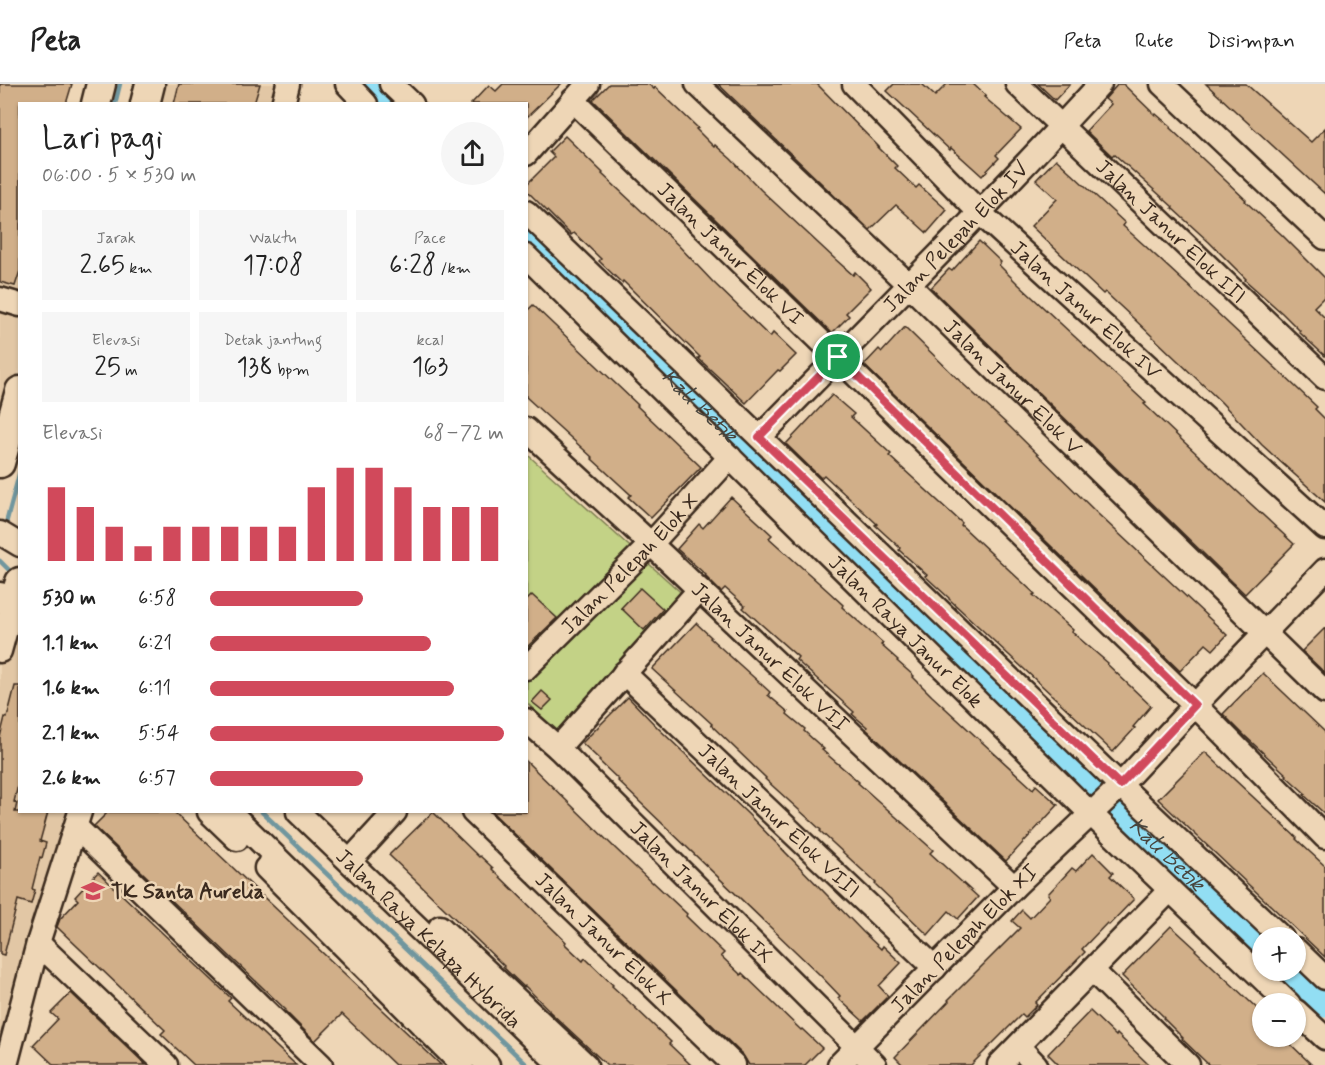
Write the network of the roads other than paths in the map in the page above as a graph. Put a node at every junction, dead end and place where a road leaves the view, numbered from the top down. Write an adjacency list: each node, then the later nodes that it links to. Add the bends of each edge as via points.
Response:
1 (101, 84): 11 (main road)
2 (150, 84): 12 (main road)
3 (288, 84): 13 (street)
4 (347, 84): 14 (street)
5 (697, 84): 21 (street, Jalan Janur Elok V)
6 (854, 84): 17 (street, Jalan Janur Elok IV)
7 (1017, 84): 15 (street, Jalan Janur Elok III)
8 (1100, 84): 15 (street, Jalan Pelepah Elok IV)
9 (1162, 84): 19 (street)
10 (581, 92): 16 (street); 24 (street, Jalan Janur Elok VI)
11 (96, 102)
12 (146, 102)
13 (284, 102)
14 (364, 102)
15 (1061, 126): 17 (street, Jalan Pelepah Elok IV); 25 (street, Jalan Janur Elok III)
16 (528, 152)
17 (979, 212): 21 (street, Jalan Pelepah Elok IV); 31 (street, Jalan Janur Elok IV)
18 (528, 214): 27 (street, Jalan Raya Janur Elok)
19 (1325, 238)
20 (528, 258): 29 (street, Jalan Raya Janur Elok)
21 (909, 285): 24 (street, Jalan Pelepah Elok IV); 38 (street, Jalan Janur Elok V)
22 (0, 299): 23 (street)
23 (18, 304)
24 (838, 357): 27 (street, Jalan Pelepah Elok IV); 43 (street, Jalan Janur Elok VI)
25 (1325, 378)
26 (18, 398): 30 (main road)
27 (759, 437): 46 (street, Jalan Raya Janur Elok)
28 (529, 438): 34 (street, Jalan Janur Elok VII)
29 (729, 457): 34 (street, Jalan Pelepah Elok X); 51 (street, Jalan Raya Janur Elok)
30 (0, 463)
31 (1325, 528)
32 (0, 533): 33 (street)
33 (18, 544)
34 (651, 544): 36 (street, Jalan Janur Elok VII); 40 (street, Jalan Pelepah Elok X)
35 (1325, 570): 38 (street, Jalan Pelepah Elok XI)
36 (699, 590): 41 (street); 57 (street, Jalan Janur Elok VII)
37 (13, 600): 39 (street)
38 (1265, 634): 42 (street, Jalan Janur Elok V); 43 (street, Jalan Pelepah Elok XI)
39 (0, 651)
40 (528, 666)
41 (624, 673): 45 (street); 62 (street, Jalan Janur Elok VIII)
42 (1325, 692)
43 (1195, 705): 46 (street, Jalan Pelepah Elok XI); 54 (street, Jalan Janur Elok VI)
44 (528, 722): 45 (street, Jalan Janur Elok IX)
45 (558, 748): 68 (street, Jalan Janur Elok IX)
46 (1116, 789): 51 (street, Jalan Pelepah Elok XI); 59 (street, Jalan Raya Janur Elok)
47 (210, 813): 71 (street)
48 (231, 813): 71 (street)
49 (394, 813): 55 (street)
50 (474, 813): 76 (street, Jalan Janur Elok X)
51 (1093, 813): 57 (street, Jalan Pelepah Elok XI); 58 (street, Jalan Raya Janur Elok)
52 (78, 819): 60 (street); 73 (street)
53 (314, 819): 55 (street, Jalan Raya Kelapa Hybrida)
54 (1325, 837)
55 (350, 861): 56 (street, Jalan Raya Kelapa Hybrida)
56 (366, 877): 74 (street, Jalan Raya Kelapa Hybrida); 75 (street, via 386,880 399,889)
57 (1014, 887): 62 (street, Jalan Pelepah Elok XI)
58 (1170, 890): 63 (street); 65 (street, Jalan Raya Janur Elok)
59 (1270, 927)
60 (38, 943): 70 (street); 72 (street)
61 (1306, 960): 64 (street)
62 (935, 968): 68 (street, Jalan Pelepah Elok XI)
63 (1092, 970): 69 (street); 81 (street)
64 (1325, 978)
65 (1277, 993)
66 (1306, 1020): 67 (street)
67 (1325, 1038)
68 (856, 1046): 77 (street, Jalan Pelepah Elok XI); 78 (street, Jalan Janur Elok IX)
69 (1018, 1046): 79 (street); 80 (street)
70 (9, 1059)
71 (478, 1064)
72 (166, 1065)
73 (321, 1065)
74 (560, 1065)
75 (586, 1065)
76 (734, 1065)
77 (839, 1065)
78 (875, 1065)
79 (999, 1065)
80 (1036, 1065)
81 (1188, 1065)

